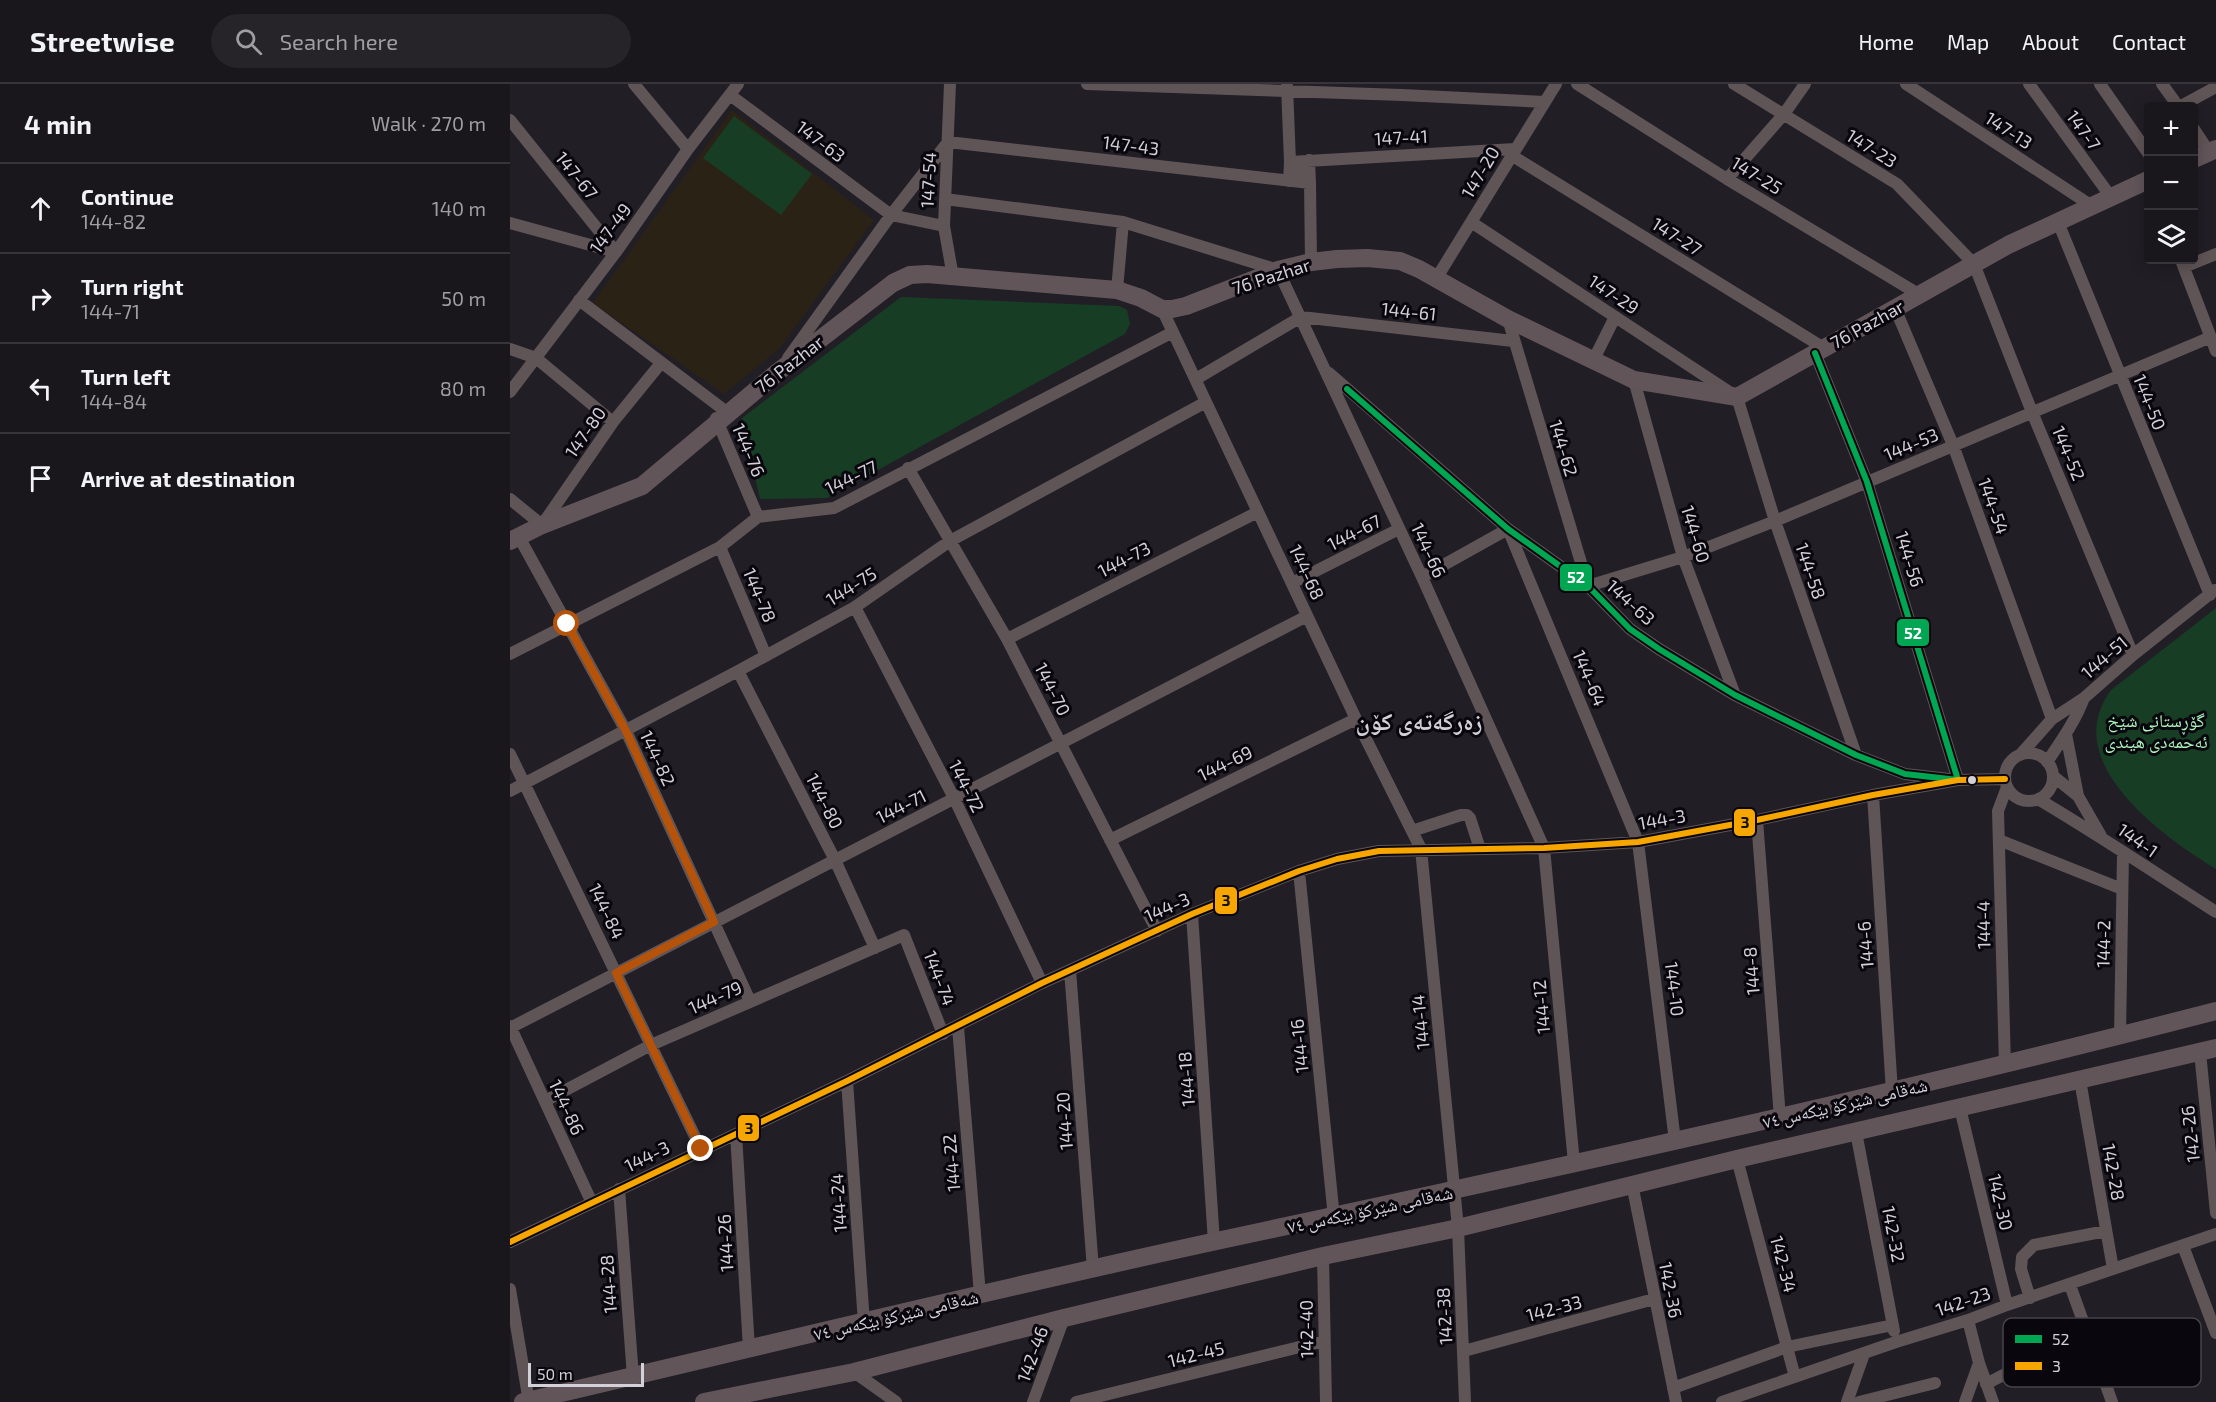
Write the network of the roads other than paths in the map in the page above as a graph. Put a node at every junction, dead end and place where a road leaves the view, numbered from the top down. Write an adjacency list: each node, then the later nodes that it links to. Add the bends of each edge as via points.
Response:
1 (634, 84): 25 (street)
2 (738, 84): 16 (street, 147-49)
3 (950, 84): 23 (street, 147-54)
4 (1087, 84): 14 (street)
5 (1556, 84): 17 (street, 147-20)
6 (1577, 84): 31 (street, 147-25)
7 (1734, 84): 20 (street, 147-23)
8 (1805, 84): 20 (street)
9 (1906, 84): 37 (street, 147-13)
10 (2029, 84): 35 (street, 147-7)
11 (2100, 84): 24 (street)
12 (2162, 84): 18 (street)
13 (2216, 87): 19 (street)
14 (1287, 88): 15 (street); 29 (street)
15 (1402, 89): 17 (street)
16 (730, 95): 25 (street, 147-49); 38 (street, 147-63)
17 (1545, 102): 26 (street, 147-20)
18 (2176, 102)
19 (2187, 102)
20 (1784, 114): 31 (street); 48 (street, 147-23, via 1897,184)
21 (510, 120): 44 (street, 147-67)
22 (2198, 138): 27 (street)
23 (948, 142): 32 (street, 147-43); 36 (street, 147-54); 38 (street)
24 (2144, 147)
25 (688, 149): 44 (street, 147-49)
26 (1513, 152): 28 (street, 147-41); 40 (street, 147-20); 65 (street, 147-27)
27 (2206, 153)
28 (1309, 160): 29 (street, 147-41); 30 (street); 34 (street)
29 (1290, 162): 30 (street); 32 (street)
30 (1299, 171): 32 (street); 34 (street)
31 (1727, 178): 54 (street, 147-25)
32 (1289, 181): 34 (street, 147-43)
33 (2144, 182): 35 (street, 76 Pazhar)
34 (1310, 183): 47 (street)
35 (2111, 197): 37 (street, 76 Pazhar)
36 (945, 199): 39 (street); 43 (street, 147-54)
37 (2092, 206): 41 (street, 76 Pazhar)
38 (891, 215): 43 (street); 71 (street)
39 (1123, 222): 50 (street); 53 (street)
40 (1471, 222): 52 (street, 147-20); 59 (street, 147-29)
41 (2058, 222): 48 (street, 76 Pazhar); 72 (street, 144-50)
42 (510, 223): 44 (street)
43 (944, 226): 51 (street, 147-54)
44 (616, 252): 55 (street, 147-49)
45 (2216, 254): 46 (street)
46 (2198, 259)
47 (1311, 262): 50 (street, 76 Pazhar); 52 (street, 76 Pazhar, via 1367,258 1400,261)
48 (1974, 264): 54 (street, 76 Pazhar); 78 (street, 144-52)
49 (2183, 264): 62 (street)
50 (1278, 270): 57 (street, 76 Pazhar, via 1186,306); 58 (street, 144-66)
51 (953, 277): 53 (street, 76 Pazhar); 71 (street, 76 Pazhar, via 917,274 893,283)
52 (1436, 279): 60 (street, 76 Pazhar)
53 (1117, 290): 57 (street, 76 Pazhar)
54 (1920, 295): 56 (street, 76 Pazhar)
55 (579, 300): 67 (street, 147-49); 69 (street)
56 (1895, 308): 65 (street, 76 Pazhar); 81 (street, 144-54)
57 (1162, 309): 61 (street, 144-68)
58 (1301, 317): 63 (street, 144-61); 70 (street, 144-66); 73 (street)
59 (1615, 317): 68 (street); 76 (street, 147-29)
60 (1508, 319): 63 (street, 144-62); 68 (street, 76 Pazhar)
61 (1173, 332): 73 (street, 144-68); 82 (street, 144-77)
62 (2211, 337): 66 (street); 72 (street, 144-53)
63 (1513, 341): 97 (street, 144-62)
64 (510, 349): 67 (street)
65 (1820, 351): 76 (street, 76 Pazhar); 83 (street, 144-56)
66 (2216, 351)
67 (536, 358): 75 (street, 147-49); 80 (street)
68 (1593, 361): 74 (street, 76 Pazhar)
69 (661, 363): 79 (street, via 707,398); 80 (street, 147-80)
70 (1326, 370): 89 (street, 144-66); 90 (street, 144-63)
71 (779, 372): 79 (street, 76 Pazhar)
72 (2120, 376): 78 (street, 144-53); 98 (street, 144-50)
73 (1196, 379): 77 (street, 144-68)
74 (1634, 380): 76 (street, 76 Pazhar); 94 (street, 144-60)
75 (510, 392)
76 (1737, 397): 87 (street, 144-58)
77 (1206, 402): 85 (street, 144-68); 92 (street, 144-75)
78 (2032, 412): 81 (street, 144-53); 104 (street, 144-52)
79 (723, 418): 86 (street, 144-76); 88 (street, 76 Pazhar, via 642,486)
80 (613, 422): 88 (street, 147-80)
81 (1953, 446): 83 (street, 144-53); 110 (street, 144-54)
82 (908, 468): 86 (street, 144-77, via 834,508); 92 (street, 144-70)
83 (1867, 482): 87 (street, 144-53); 120 (street, 144-56)
84 (510, 499): 88 (street)
85 (1258, 512): 96 (street, 144-68); 102 (street, 144-73)
86 (758, 517): 93 (street)
87 (1774, 521): 94 (street, 144-53); 115 (street, 144-58)
88 (542, 525): 91 (street, 76 Pazhar)
89 (1400, 529): 95 (street, 144-66); 96 (street, 144-67)
90 (1508, 529): 95 (street); 97 (street, 144-63); 133 (street, 144-64)
91 (514, 539): 101 (street, 144-82)
92 (950, 541): 99 (street, 144-75); 102 (street, 144-70)
93 (720, 547): 101 (street); 105 (street, 144-78)
94 (1683, 557): 97 (street, 144-53); 107 (street, 144-60)
95 (1422, 576): 134 (street, 144-66)
96 (1292, 583): 100 (street, 144-68)
97 (1588, 586): 107 (street, 144-63, via 1630,629)
98 (2213, 592): 104 (street, 144-51)
99 (855, 607): 105 (street, 144-75); 126 (street, 144-72)
100 (1308, 616): 109 (street, 144-68); 113 (street, 144-71)
101 (567, 624): 103 (street); 111 (street, 144-82)
102 (1007, 639): 113 (street, 144-70)
103 (510, 654)
104 (2133, 655): 108 (street, 144-51)
105 (766, 656): 106 (street, 144-75)
106 (738, 671): 111 (street, 144-75); 138 (street, 144-80)
107 (1736, 695): 115 (street, 144-63)
108 (2084, 698): 110 (street, 144-51); 112 (street)
109 (1356, 718): 129 (street, 144-68); 131 (street, 144-69)
110 (2052, 719): 116 (street, 144-51)
111 (626, 731): 121 (street, 144-75); 143 (street, 144-82)
112 (2066, 734): 117 (street); 125 (street)
113 (1060, 744): 126 (street, 144-71); 131 (street, 144-70)
114 (510, 754): 121 (street, 144-84)
115 (1856, 755): 120 (street, 144-63, via 1905,774)
116 (2020, 755): 117 (street, via 2034,754); 118 (street)
117 (2047, 762): 119 (street)
118 (2008, 765): 120 (street, 144-3); 122 (street)
119 (2053, 776): 125 (street); 127 (street, via 2049,790)
120 (1961, 780): 122 (street, 144-3); 124 (street, 144-3)
121 (525, 783): 123 (street, 144-75); 148 (street, 144-84)
122 (2006, 783): 127 (street, 144-1, via 2016,798); 132 (street, 144-4, via 1998,811)
123 (510, 791)
124 (1874, 795): 128 (street, 144-3); 161 (street, 144-6)
125 (2078, 796): 130 (street)
126 (954, 798): 138 (street, 144-71); 149 (street, 144-72)
127 (2038, 800): 130 (street, 144-1)
128 (1757, 820): 133 (street, 144-3); 164 (street, 144-8)
129 (1412, 831): 135 (street, 144-68); 136 (street, via 1467,815)
130 (2102, 837): 137 (street, 144-1)
131 (1110, 840): 144 (street, 144-70)
132 (1999, 840): 140 (street); 158 (street, 144-4)
133 (1638, 842): 134 (street, 144-3); 167 (street, 144-10)
134 (1544, 848): 136 (street, 144-3); 170 (street, 144-12)
135 (1421, 849): 136 (street, 144-3); 139 (street, 144-3, via 1379,851); 173 (street, 144-14)
136 (1480, 849)
137 (2123, 853): 140 (street, 144-2); 141 (street, 144-1)
138 (835, 860): 143 (street, 144-71); 146 (street, 144-80)
139 (1299, 871): 142 (street, 144-3); 176 (street, 144-16)
140 (2122, 889): 155 (street, 144-2)
141 (2216, 912)
142 (1192, 914): 144 (street, 144-3); 181 (street, 144-18)
143 (714, 922): 148 (street, 144-71); 150 (street, 144-82)
144 (1157, 931): 147 (street, 144-3)
145 (904, 935): 146 (street, 144-79); 154 (street, 144-74)
146 (875, 948): 150 (street, 144-79)
147 (1070, 970): 149 (street, 144-3); 184 (street, 144-20)
148 (616, 973): 152 (street, 144-71); 156 (street, 144-84)
149 (1042, 983): 153 (street, 144-3)
150 (750, 1001): 156 (street, 144-79)
151 (2216, 1011): 155 (street, شەقامی شێرکۆ بێکەس ٧٤)
152 (510, 1027): 162 (street, 144-86)
153 (958, 1027): 154 (street, 144-3); 188 (street, 144-22)
154 (943, 1034): 160 (street, 144-3)
155 (2120, 1036): 158 (street, شەقامی شێرکۆ بێکەس ٧٤)
156 (651, 1045): 162 (street, 144-79); 168 (street, 144-84)
157 (2208, 1050): 159 (street, شەقامی شێرکۆ بێکەس ٧٤); 175 (street, 142-26)
158 (2005, 1065): 161 (street, شەقامی شێرکۆ بێکەس ٧٤)
159 (2080, 1080): 163 (street, شەقامی شێرکۆ بێکەس ٧٤); 178 (street, 142-28)
160 (847, 1081): 166 (street, 144-3); 195 (street, 144-24)
161 (1892, 1092): 164 (street, شەقامی شێرکۆ بێکەس ٧٤)
162 (544, 1101): 174 (street, 144-86)
163 (1960, 1108): 165 (street, شەقامی شێرکۆ بێکەس ٧٤); 191 (street, 142-30)
164 (1780, 1118): 167 (street, شەقامی شێرکۆ بێکەس ٧٤)
165 (1856, 1132): 169 (street, شەقامی شێرکۆ بێکەس ٧٤); 196 (street, 142-32)
166 (736, 1134): 168 (street, 144-3); 201 (street, 144-26)
167 (1676, 1141): 170 (street, شەقامی شێرکۆ بێکەس ٧٤)
168 (701, 1149): 172 (street, 144-3)
169 (1737, 1159): 171 (street, شەقامی شێرکۆ بێکەس ٧٤); 200 (street, 142-34)
170 (1574, 1163): 173 (street, شەقامی شێرکۆ بێکەس ٧٤)
171 (1632, 1184): 177 (street, شەقامی شێرکۆ بێکەس ٧٤); 190 (street, 142-36)
172 (619, 1189): 174 (street, 144-3); 207 (street, 144-28)
173 (1455, 1191): 176 (street, شەقامی شێرکۆ بێکەس ٧٤); 177 (street, 144-14)
174 (592, 1203): 180 (street, 144-3)
175 (2216, 1213)
176 (1334, 1218): 181 (street, شەقامی شێرکۆ بێکەس ٧٤)
177 (1458, 1228): 183 (street, شەقامی شێرکۆ بێکەس ٧٤); 202 (street, 142-38)
178 (2106, 1231): 185 (street, 142-28); 189 (street, via 2034,1245 2022,1257 2021,1269)
179 (2216, 1234): 182 (street, 142-23)
180 (510, 1242)
181 (1214, 1242): 184 (street, شەقامی شێرکۆ بێکەس ٧٤)
182 (2183, 1246): 185 (street, 142-23); 197 (street)
183 (1323, 1256): 192 (street, شەقامی شێرکۆ بێکەس ٧٤); 198 (street, 142-40)
184 (1093, 1269): 188 (street, شەقامی شێرکۆ بێکەس ٧٤)
185 (2114, 1269): 186 (street, 142-23)
186 (2070, 1285): 189 (street, 142-23); 193 (street)
187 (510, 1289): 213 (street)
188 (980, 1295): 195 (street, شەقامی شێرکۆ بێکەس ٧٤)
189 (2030, 1298): 191 (street, 142-23)
190 (1654, 1299): 202 (street, 142-33); 212 (street, 142-36)
191 (2007, 1305): 194 (street, 142-23)
192 (1064, 1318): 205 (street, شەقامی شێرکۆ بێکەس ٧٤); 216 (street, 142-46)
193 (2082, 1318)
194 (1968, 1320): 199 (street, 142-23); 204 (street)
195 (864, 1323): 201 (street, شەقامی شێرکۆ بێکەس ٧٤)
196 (1893, 1325): 199 (street, 142-32); 200 (street)
197 (2216, 1333)
198 (1324, 1341): 217 (street, 142-45); 218 (street, 142-40)
199 (1896, 1342): 203 (street, 142-23)
200 (1787, 1347): 208 (street, 142-34); 212 (street)
201 (749, 1350): 207 (street, شەقامی شێرکۆ بێکەس ٧٤)
202 (1464, 1351): 219 (street, 142-38)
203 (1864, 1354): 208 (street, 142-23); 222 (street)
204 (1979, 1363): 210 (street); 224 (street)
205 (854, 1372): 214 (street, شەقامی شێرکۆ بێکەس ٧٤); 215 (street)
206 (2003, 1374): 210 (street)
207 (633, 1377): 213 (street, شەقامی شێرکۆ بێکەس ٧٤)
208 (1795, 1377): 221 (street, 142-23)
209 (1935, 1383): 223 (street)
210 (1986, 1383): 225 (street)
211 (2107, 1387): 226 (street)
212 (1673, 1388): 220 (street, 142-36)
213 (527, 1402)
214 (704, 1402)
215 (896, 1402)
216 (1033, 1402)
217 (1076, 1402)
218 (1326, 1402)
219 (1465, 1402)
220 (1676, 1402)
221 (1722, 1402)
222 (1847, 1402)
223 (1859, 1402)
224 (1965, 1402)
225 (1993, 1402)
226 (2112, 1402)

